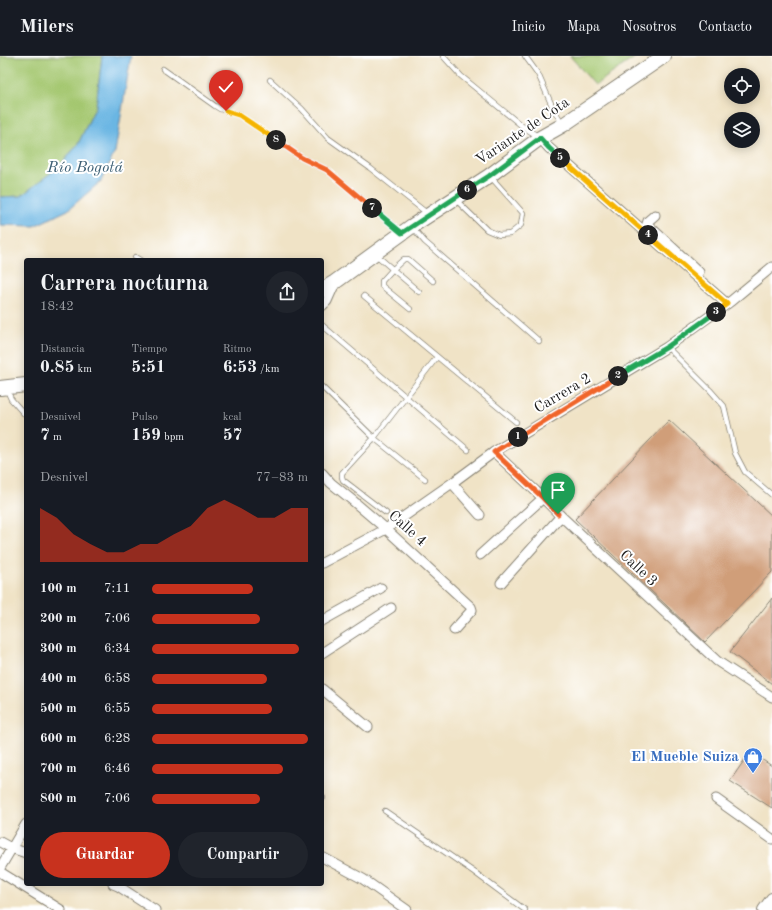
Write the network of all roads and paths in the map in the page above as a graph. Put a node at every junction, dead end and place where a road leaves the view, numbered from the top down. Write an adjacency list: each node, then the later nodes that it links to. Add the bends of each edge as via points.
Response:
1 (443, 56): 7 (lane, via 460,76)
2 (525, 56): 6 (lane, via 538,74)
3 (664, 56): 6 (main road, Variante de Cota)
4 (163, 69): 12 (lane, via 215,106 239,115 302,158 327,170)
5 (270, 80): 10 (lane, via 328,138)
6 (563, 125): 7 (main road, Variante de Cota)
7 (540, 138): 8 (main road, Variante de Cota); 21 (street)
8 (489, 176): 9 (main road, Variante de Cota); 9 (lane, via 523,213 521,224 510,234 499,236 487,230)
9 (454, 198): 10 (main road, Variante de Cota)
10 (429, 215): 12 (main road, Variante de Cota)
11 (655, 215): 21 (street, via 647,224)
12 (407, 230): 13 (main road, Variante de Cota); 25 (lane, via 426,242)
13 (374, 253): 15 (lane); 17 (main road, Variante de Cota)
14 (772, 267): 21 (street, Carrera 2)
15 (392, 270): 16 (lane, via 404,259 408,259); 19 (lane); 23 (lane, via 382,281 382,286)
16 (433, 281)
17 (335, 282): 18 (main road, Variante de Cota); 22 (street)
18 (324, 289)
19 (419, 292)
20 (364, 296): 27 (lane)
21 (729, 303): 26 (street, Carrera 2)
22 (324, 304)
23 (410, 309)
24 (324, 327): 31 (lane)
25 (539, 341)
26 (667, 347): 36 (street, Carrera 2); 40 (lane, via 724,406 735,453 745,472)
27 (437, 357): 31 (lane); 33 (lane)
28 (24, 385): 29 (main road)
29 (3, 388): 32 (lane)
30 (324, 389): 34 (lane)
31 (407, 397): 34 (lane); 35 (lane)
32 (24, 414)
33 (516, 422)
34 (374, 438): 38 (lane); 42 (lane, via 342,473 342,477)
35 (468, 450)
36 (494, 452): 39 (street, Carrera 2); 41 (street, Calle 3)
37 (324, 475): 45 (street, Calle 4)
38 (425, 479)
39 (452, 484): 43 (street); 45 (street, Carrera 2)
40 (772, 495)
41 (543, 498): 44 (street, Calle 3); 46 (street)
42 (386, 513)
43 (480, 515)
44 (560, 516): 48 (street); 55 (street, Calle 3, via 717,661)
45 (386, 529): 47 (street, Carrera 2); 52 (street, Calle 4, via 472,608)
46 (480, 555)
47 (324, 562)
48 (501, 583)
49 (381, 588): 51 (street)
50 (391, 608): 53 (street)
51 (324, 620)
52 (454, 630)
53 (324, 652)
54 (324, 691): 56 (street)
55 (772, 697)
56 (368, 727)
57 (716, 799): 60 (street)
58 (385, 811): 72 (lane)
59 (24, 827): 62 (street)
60 (772, 840)
61 (0, 842): 62 (street)
62 (12, 848): 63 (street); 65 (street)
63 (24, 852)
64 (324, 858): 71 (street, via 363,879)
65 (0, 868)
66 (0, 872): 69 (street)
67 (119, 886): 70 (street)
68 (772, 899): 73 (main road)
69 (61, 910)
70 (155, 910)
71 (407, 910)
72 (525, 910)
73 (764, 910)

